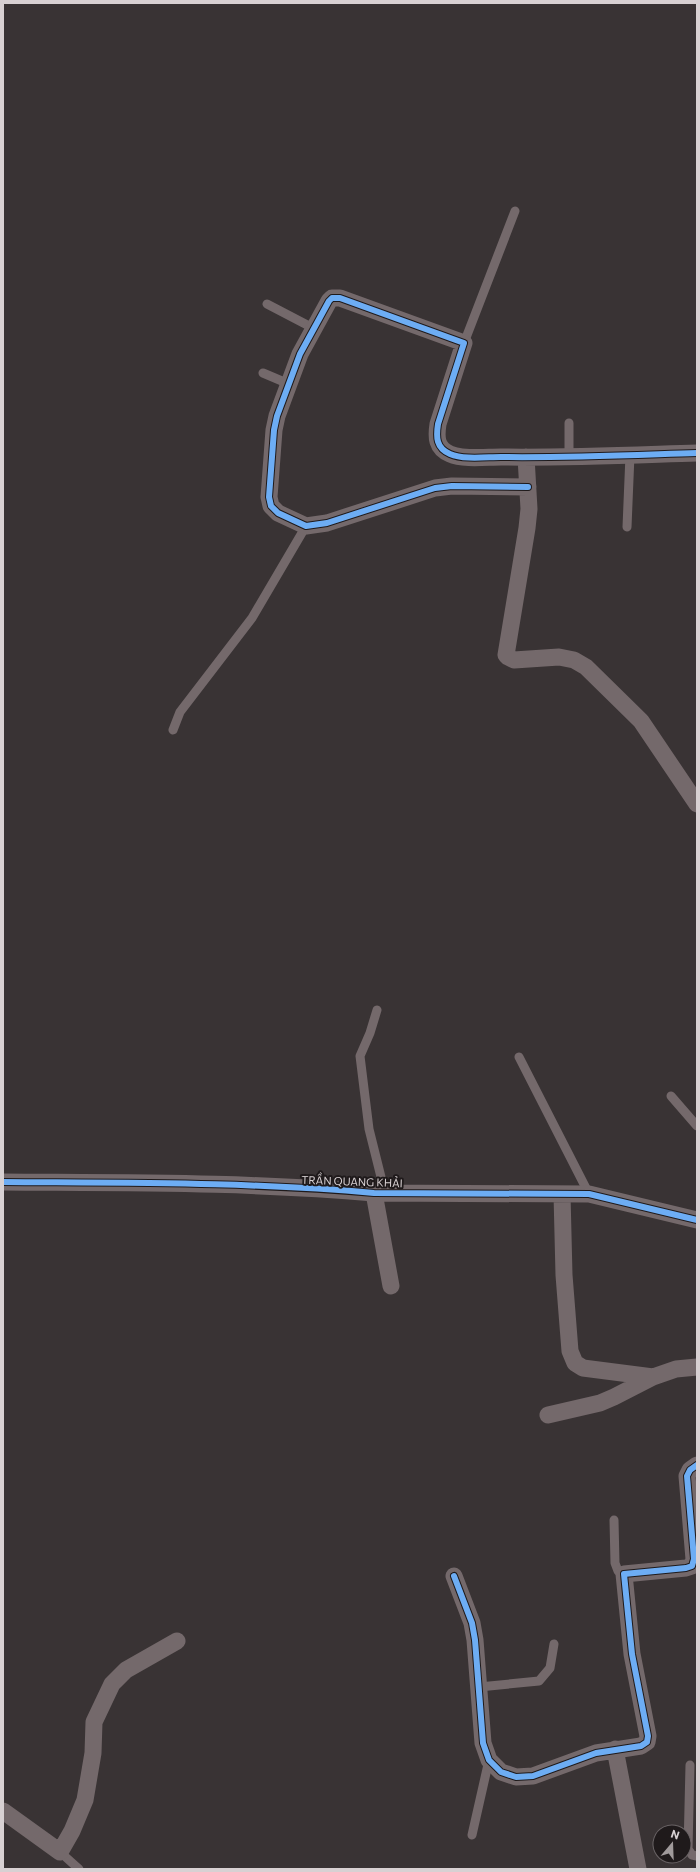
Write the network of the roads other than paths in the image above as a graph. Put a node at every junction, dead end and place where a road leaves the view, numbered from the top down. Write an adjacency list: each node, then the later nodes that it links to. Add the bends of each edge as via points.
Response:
1 (515, 211): 4 (lane)
2 (267, 304): 3 (lane)
3 (313, 328): 4 (street, via 326,305 336,297); 6 (street)
4 (464, 343): 11 (street, via 438,424 436,437 440,448 450,454 463,456)
5 (263, 373): 6 (lane)
6 (289, 384): 13 (street, via 274,430 269,497 271,506 278,512)
7 (569, 423): 10 (lane)
8 (697, 453): 9 (street)
9 (630, 455): 10 (street); 14 (lane)
10 (569, 456): 11 (street)
11 (526, 457): 12 (street)
12 (528, 487): 13 (street, via 435,488 327,523); 16 (street, via 527,528 506,652 508,658 514,660 559,657 574,660 586,667 641,721)
13 (306, 526): 15 (lane, via 252,618 180,712)
14 (627, 527)
15 (173, 730)
16 (696, 797)
17 (376, 1010): 22 (lane, via 360,1056)
18 (519, 1057): 24 (lane)
19 (671, 1096): 20 (lane)
20 (697, 1126)
21 (3, 1182): 22 (street, TRẦN QUANG KHẢI, via 148,1183)
22 (379, 1193): 23 (street, TRẦN QUANG KHẢI); 26 (street)
23 (562, 1194): 24 (street, TRẦN QUANG KHẢI); 28 (street, via 564,1275 570,1351 574,1363 583,1368)
24 (589, 1194): 25 (street, TRẦN QUANG KHẢI)
25 (697, 1220)
26 (391, 1286)
27 (697, 1367): 28 (street, via 676,1369)
28 (653, 1377): 29 (street, via 600,1403)
29 (548, 1415)
30 (697, 1465): 32 (street, via 687,1476 694,1558 692,1566)
31 (614, 1520): 32 (lane, via 615,1564 618,1571)
32 (624, 1574): 37 (street, via 632,1654 648,1736 647,1742 641,1746)
33 (454, 1576): 36 (street, via 472,1623)
34 (177, 1641): 42 (street, via 126,1670 112,1684 94,1722 93,1753 85,1800)
35 (554, 1644): 36 (lane, via 550,1668 539,1681)
36 (479, 1687): 38 (street, via 483,1743)
37 (615, 1749): 38 (street, via 596,1753 533,1776 516,1777 501,1772); 45 (street)
38 (489, 1760): 41 (lane)
39 (690, 1765): 43 (lane, via 688,1849 692,1855)
40 (3, 1811): 42 (street)
41 (472, 1835)
42 (60, 1852): 44 (lane)
43 (697, 1856)
44 (78, 1869)
45 (638, 1869)

